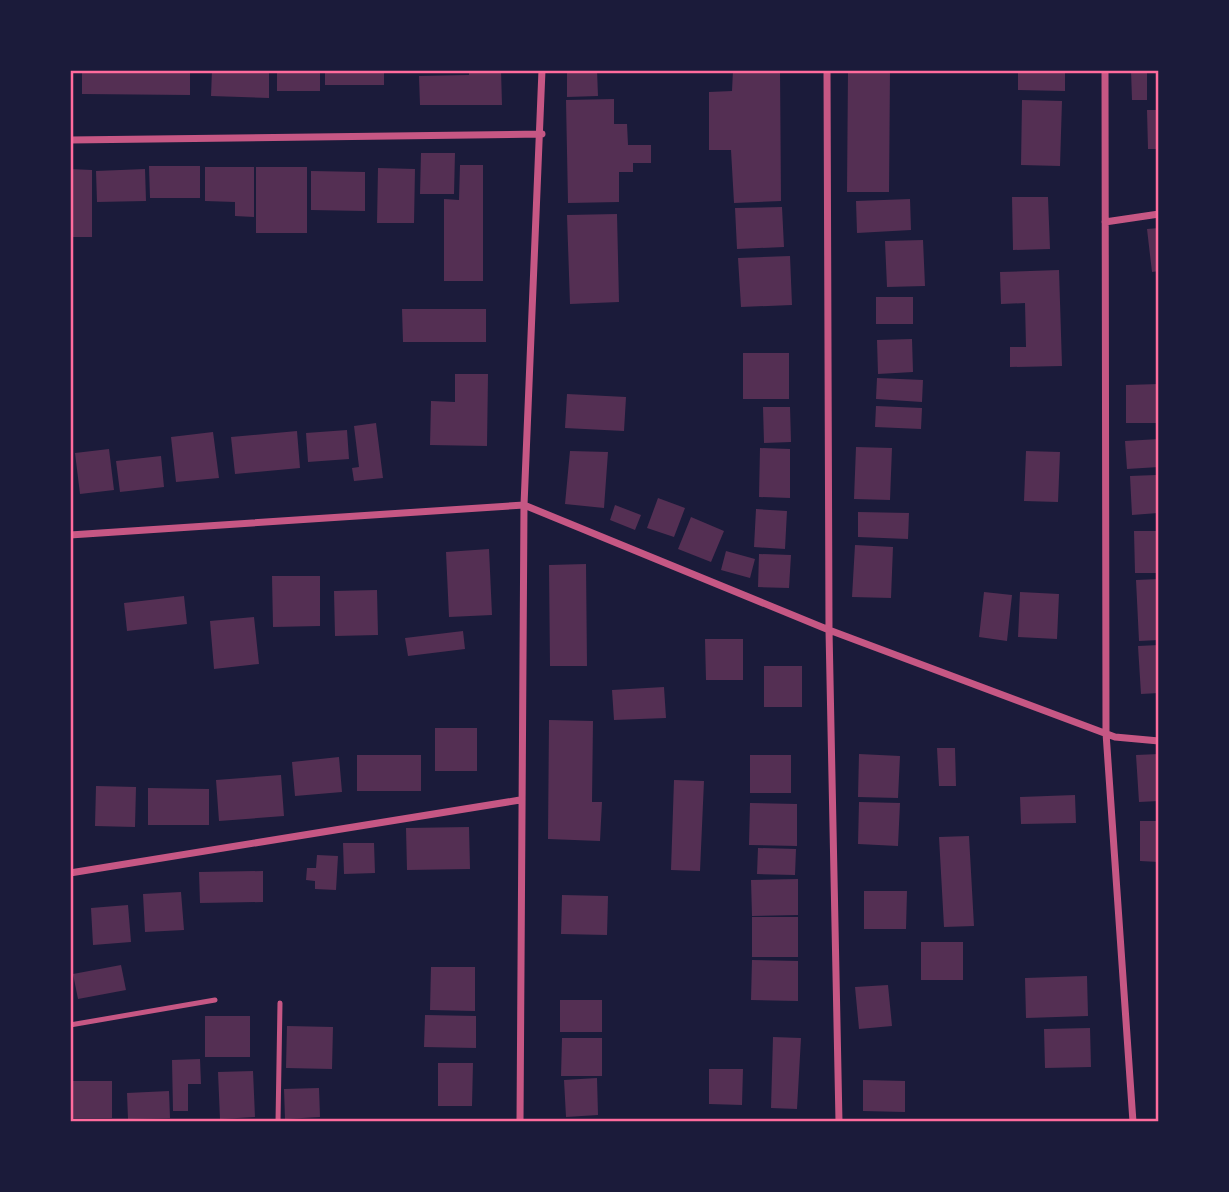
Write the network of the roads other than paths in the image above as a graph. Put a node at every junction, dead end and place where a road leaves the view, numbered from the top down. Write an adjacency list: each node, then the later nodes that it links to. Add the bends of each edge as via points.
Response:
1 (542, 70): 4 (street)
2 (827, 70): 10 (street)
3 (1105, 70): 7 (street)
4 (542, 134): 5 (street); 8 (street)
5 (70, 140)
6 (1159, 214): 7 (street)
7 (1105, 222): 11 (street)
8 (524, 505): 9 (street); 10 (street); 13 (street)
9 (70, 535)
10 (829, 630): 11 (street); 20 (street)
11 (1106, 733): 12 (street); 21 (street)
12 (1159, 741)
13 (520, 800): 14 (street); 19 (street)
14 (70, 873)
15 (215, 1000): 17 (lane)
16 (280, 1003): 18 (lane)
17 (70, 1025)
18 (278, 1122)
19 (520, 1122)
20 (839, 1122)
21 (1133, 1122)

